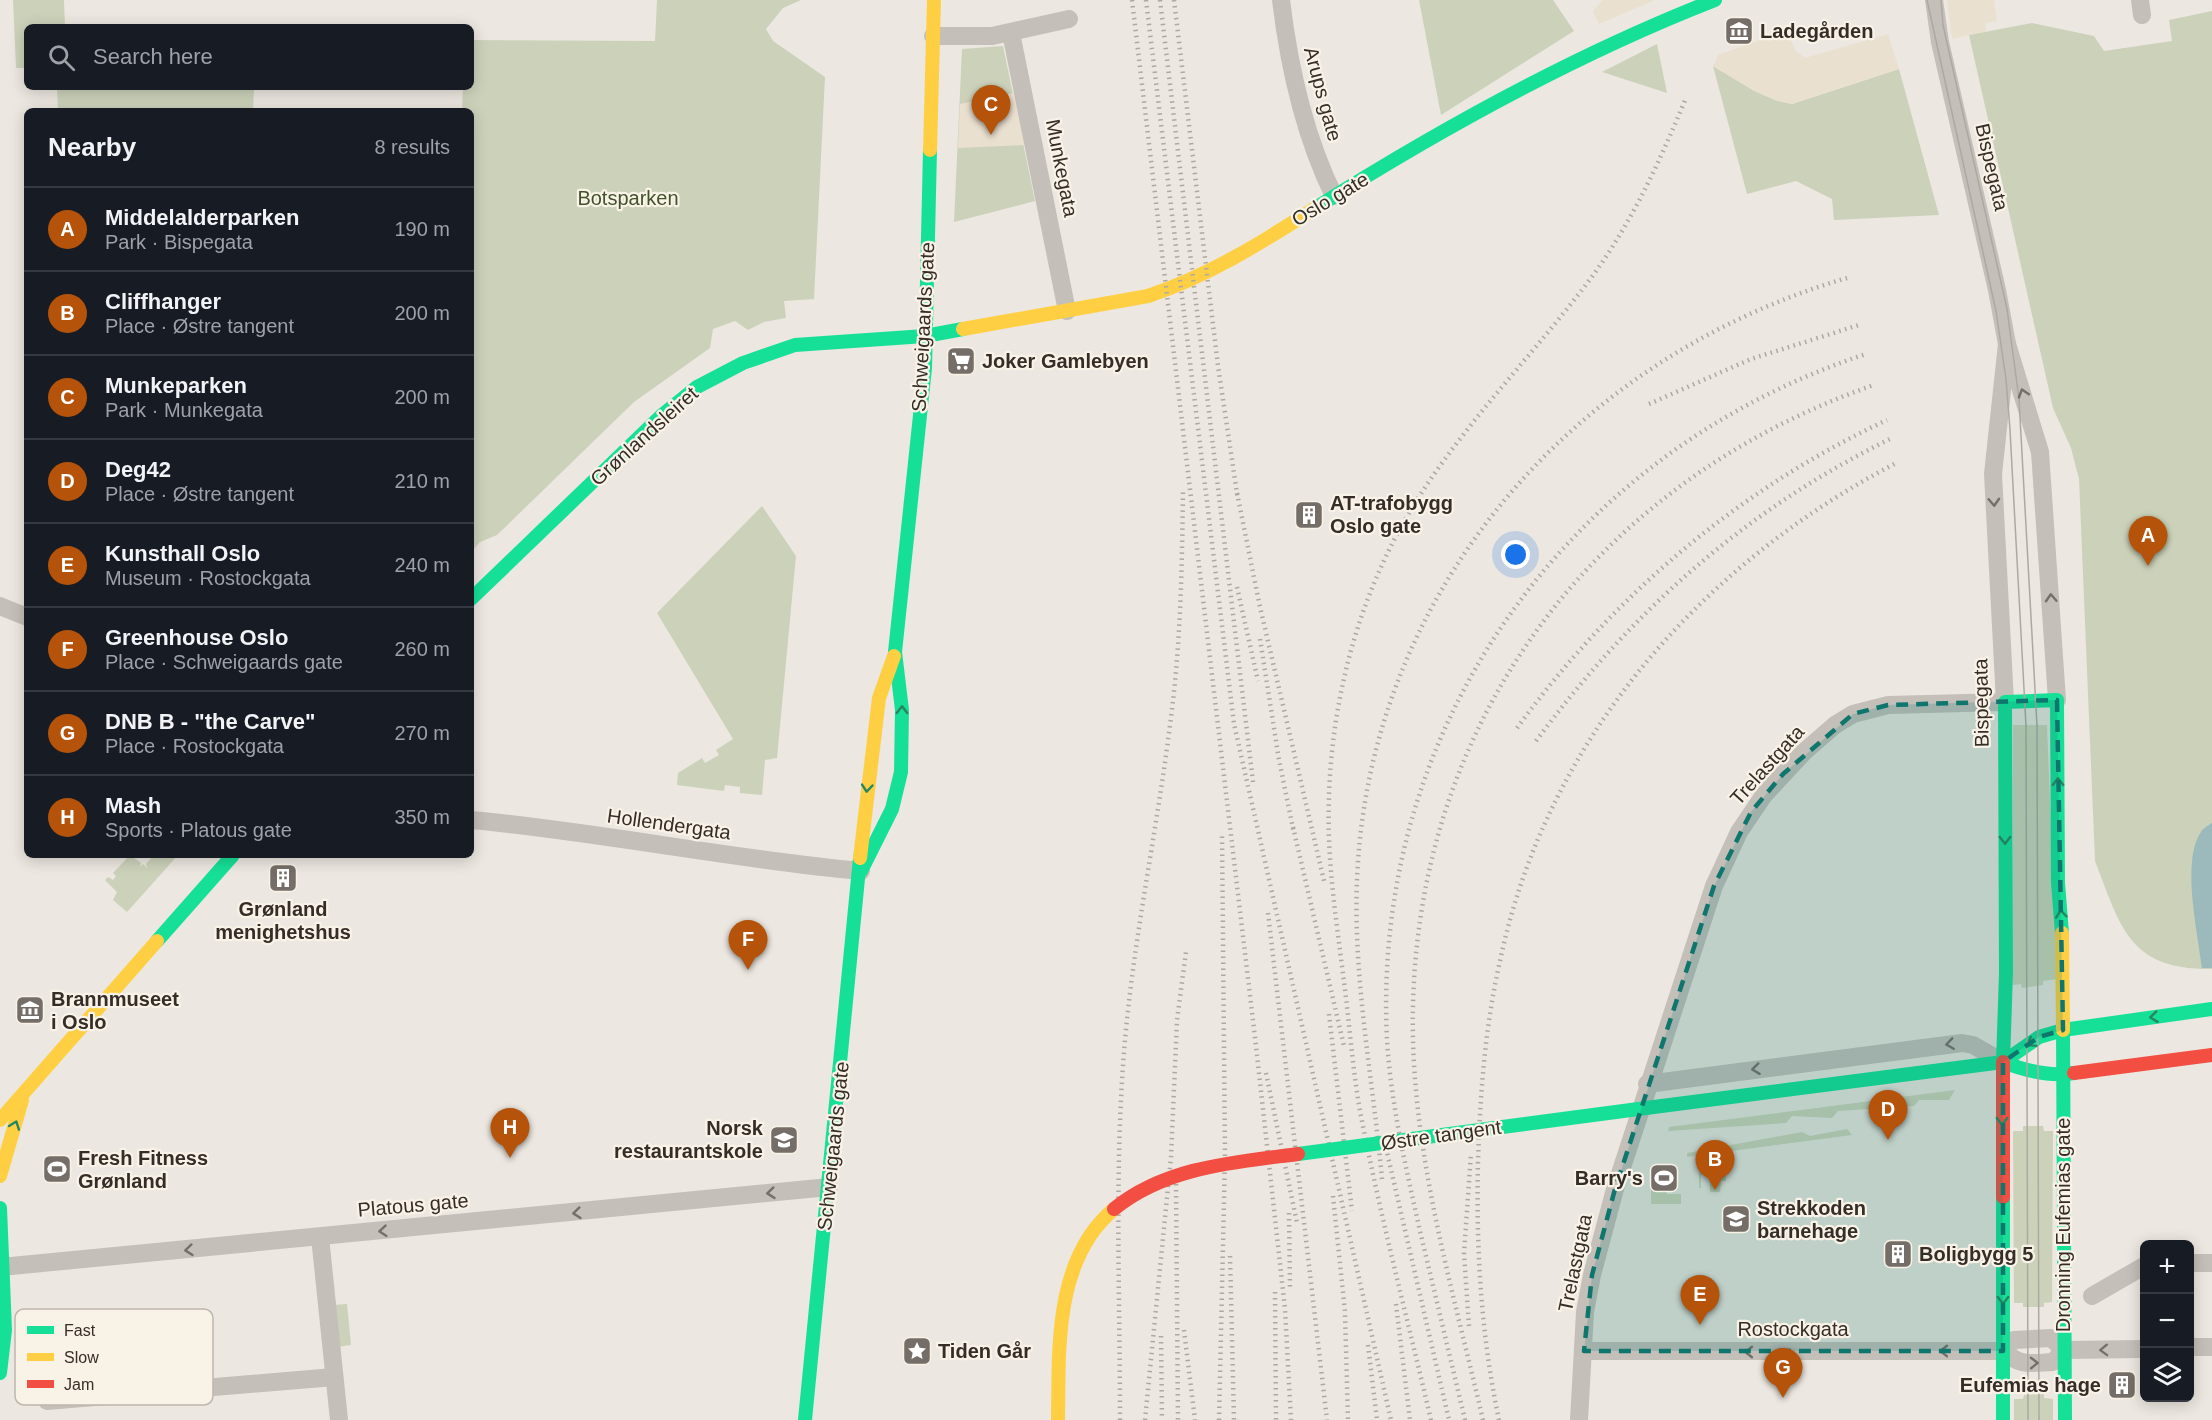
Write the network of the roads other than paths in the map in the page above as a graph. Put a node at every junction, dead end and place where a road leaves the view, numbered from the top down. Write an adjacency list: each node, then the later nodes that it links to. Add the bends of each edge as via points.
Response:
1 (934, 0): 7 (main road, Schweigaards gate)
2 (1281, 0): 8 (street, Arups gate, via 1286,42 1305,117 1321,172)
3 (1715, 0): 8 (main road, Oslo gate, via 1611,42 1548,73)
4 (1934, 0): 11 (street, Bispegata)
5 (1069, 19): 6 (street)
6 (1011, 33): 7 (street, via 974,38); 9 (street, Munkegata)
7 (933, 36): 10 (main road, Schweigaards gate)
8 (1334, 196): 9 (main road, Oslo gate, via 1241,253 1173,288)
9 (1067, 311): 10 (main road, Oslo gate)
10 (925, 336): 12 (main road, Grønlandsleiret, via 795,345 708,381 661,416); 15 (main road, Schweigaards gate, via 925,368)
11 (2007, 344): 16 (street, Bispegata, one-way to 11, via 2040,452); 17 (street, Bispegata, one-way to 17, via 1993,474)
12 (474, 595)
13 (0, 606): 14 (street)
14 (24, 616)
15 (895, 652): 20 (main road, Schweigaards gate, one-way to 20, via 879,698 874,730); 20 (main road, Schweigaards gate, one-way to 15, via 896,794 902,695)
16 (2057, 700): 17 (main road, Trelastgata); 22 (main road, Bispegata, one-way to 16, via 2064,962 2058,882)
17 (2005, 702): 24 (main road, Bispegata, one-way to 24); 26 (street, Trelastgata, via 1888,705 1853,714 1835,725 1783,774 1751,812 1720,871)
18 (474, 820): 20 (street, Hollendergata)
19 (230, 858): 27 (main road)
20 (861, 871): 30 (main road, Schweigaards gate)
21 (2212, 1009): 22 (main road, one-way to 22)
22 (2062, 1030): 24 (main road, one-way to 24, via 2038,1037); 25 (main road, Dronning Eufemias gate)
23 (2212, 1055): 25 (main road)
24 (2003, 1062): 25 (main road, via 2027,1071); 26 (street, one-way to 26, via 1978,1047 1962,1043); 43 (main road, one-way to 43); 49 (main road, Østre tangent, bridge, via 1251,1160 1189,1170 1149,1185 1122,1199 1101,1219 1070,1269 1059,1332)
25 (2063, 1075): 41 (main road, Dronning Eufemias gate)
26 (1647, 1084): 42 (street, Trelastgata, via 1592,1275)
27 (24, 1094): 28 (main road); 29 (main road, one-way to 27)
28 (0, 1119)
29 (0, 1176)
30 (829, 1187): 32 (street, Platous gate, one-way to 32); 48 (main road, Schweigaards gate)
31 (0, 1208): 35 (main road)
32 (320, 1237): 35 (street, Platous gate, one-way to 35); 45 (street)
33 (2194, 1263): 34 (street)
34 (2212, 1263)
35 (2, 1267): 44 (main road, via 5,1330)
36 (2140, 1269): 37 (street)
37 (2092, 1296)
38 (2194, 1347): 39 (street)
39 (2212, 1347)
40 (2140, 1349): 41 (street, Rostockgata, one-way to 41)
41 (2064, 1350): 43 (street, Rostockgata, via 2051,1338 2045,1338 2014,1340); 43 (street, Rostockgata, one-way to 41, via 2016,1363 2028,1363 2054,1362); 52 (main road, Dronning Eufemias gate)
42 (1584, 1351): 43 (street, Rostockgata, one-way to 42); 50 (street, Trelastgata)
43 (2003, 1351): 51 (main road)
44 (0, 1373)
45 (334, 1377): 46 (street); 47 (street)
46 (213, 1387)
47 (339, 1420)
48 (805, 1420)
49 (1058, 1420)
50 (1580, 1420)
51 (2003, 1420)
52 (2065, 1420)

